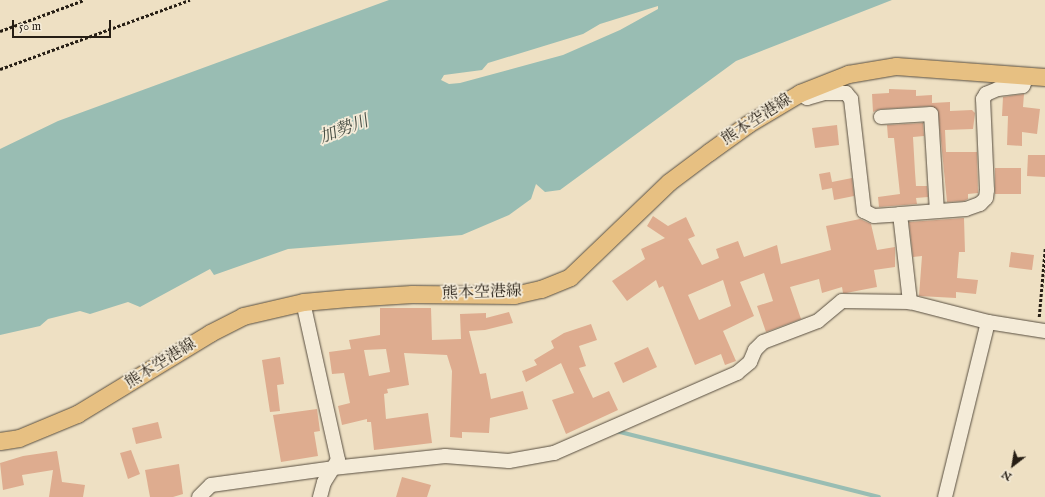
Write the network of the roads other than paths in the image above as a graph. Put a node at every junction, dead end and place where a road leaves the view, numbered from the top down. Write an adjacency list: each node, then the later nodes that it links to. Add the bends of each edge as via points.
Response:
1 (1027, 76): 2 (main road, 熊本空港線); 3 (main road, 熊本空港線, via 896,66 848,74); 5 (street, via 1023,86 998,89 986,94 983,99 986,198 980,204 966,209)
2 (1045, 77)
3 (800, 94): 6 (street, via 807,98 825,93 846,93 852,99 864,211 874,216); 7 (main road, 熊本空港線, via 748,124 669,182 570,277 541,289 514,295 412,294)
4 (881, 116): 5 (street, via 931,114)
5 (937, 211): 6 (street)
6 (900, 214): 8 (street)
7 (303, 302): 11 (main road, 熊本空港線, via 243,316 210,333 77,414 19,438); 12 (street, via 338,460)
8 (910, 302): 9 (street); 12 (street, via 842,301 818,321 763,342 755,350 750,362 737,373 554,453 509,461 445,456)
9 (988, 322): 10 (street); 15 (street)
10 (1042, 330)
11 (0, 442)
12 (333, 468): 13 (street, via 211,485); 14 (street, via 324,482)
13 (199, 497)
14 (320, 497)
15 (945, 497)

